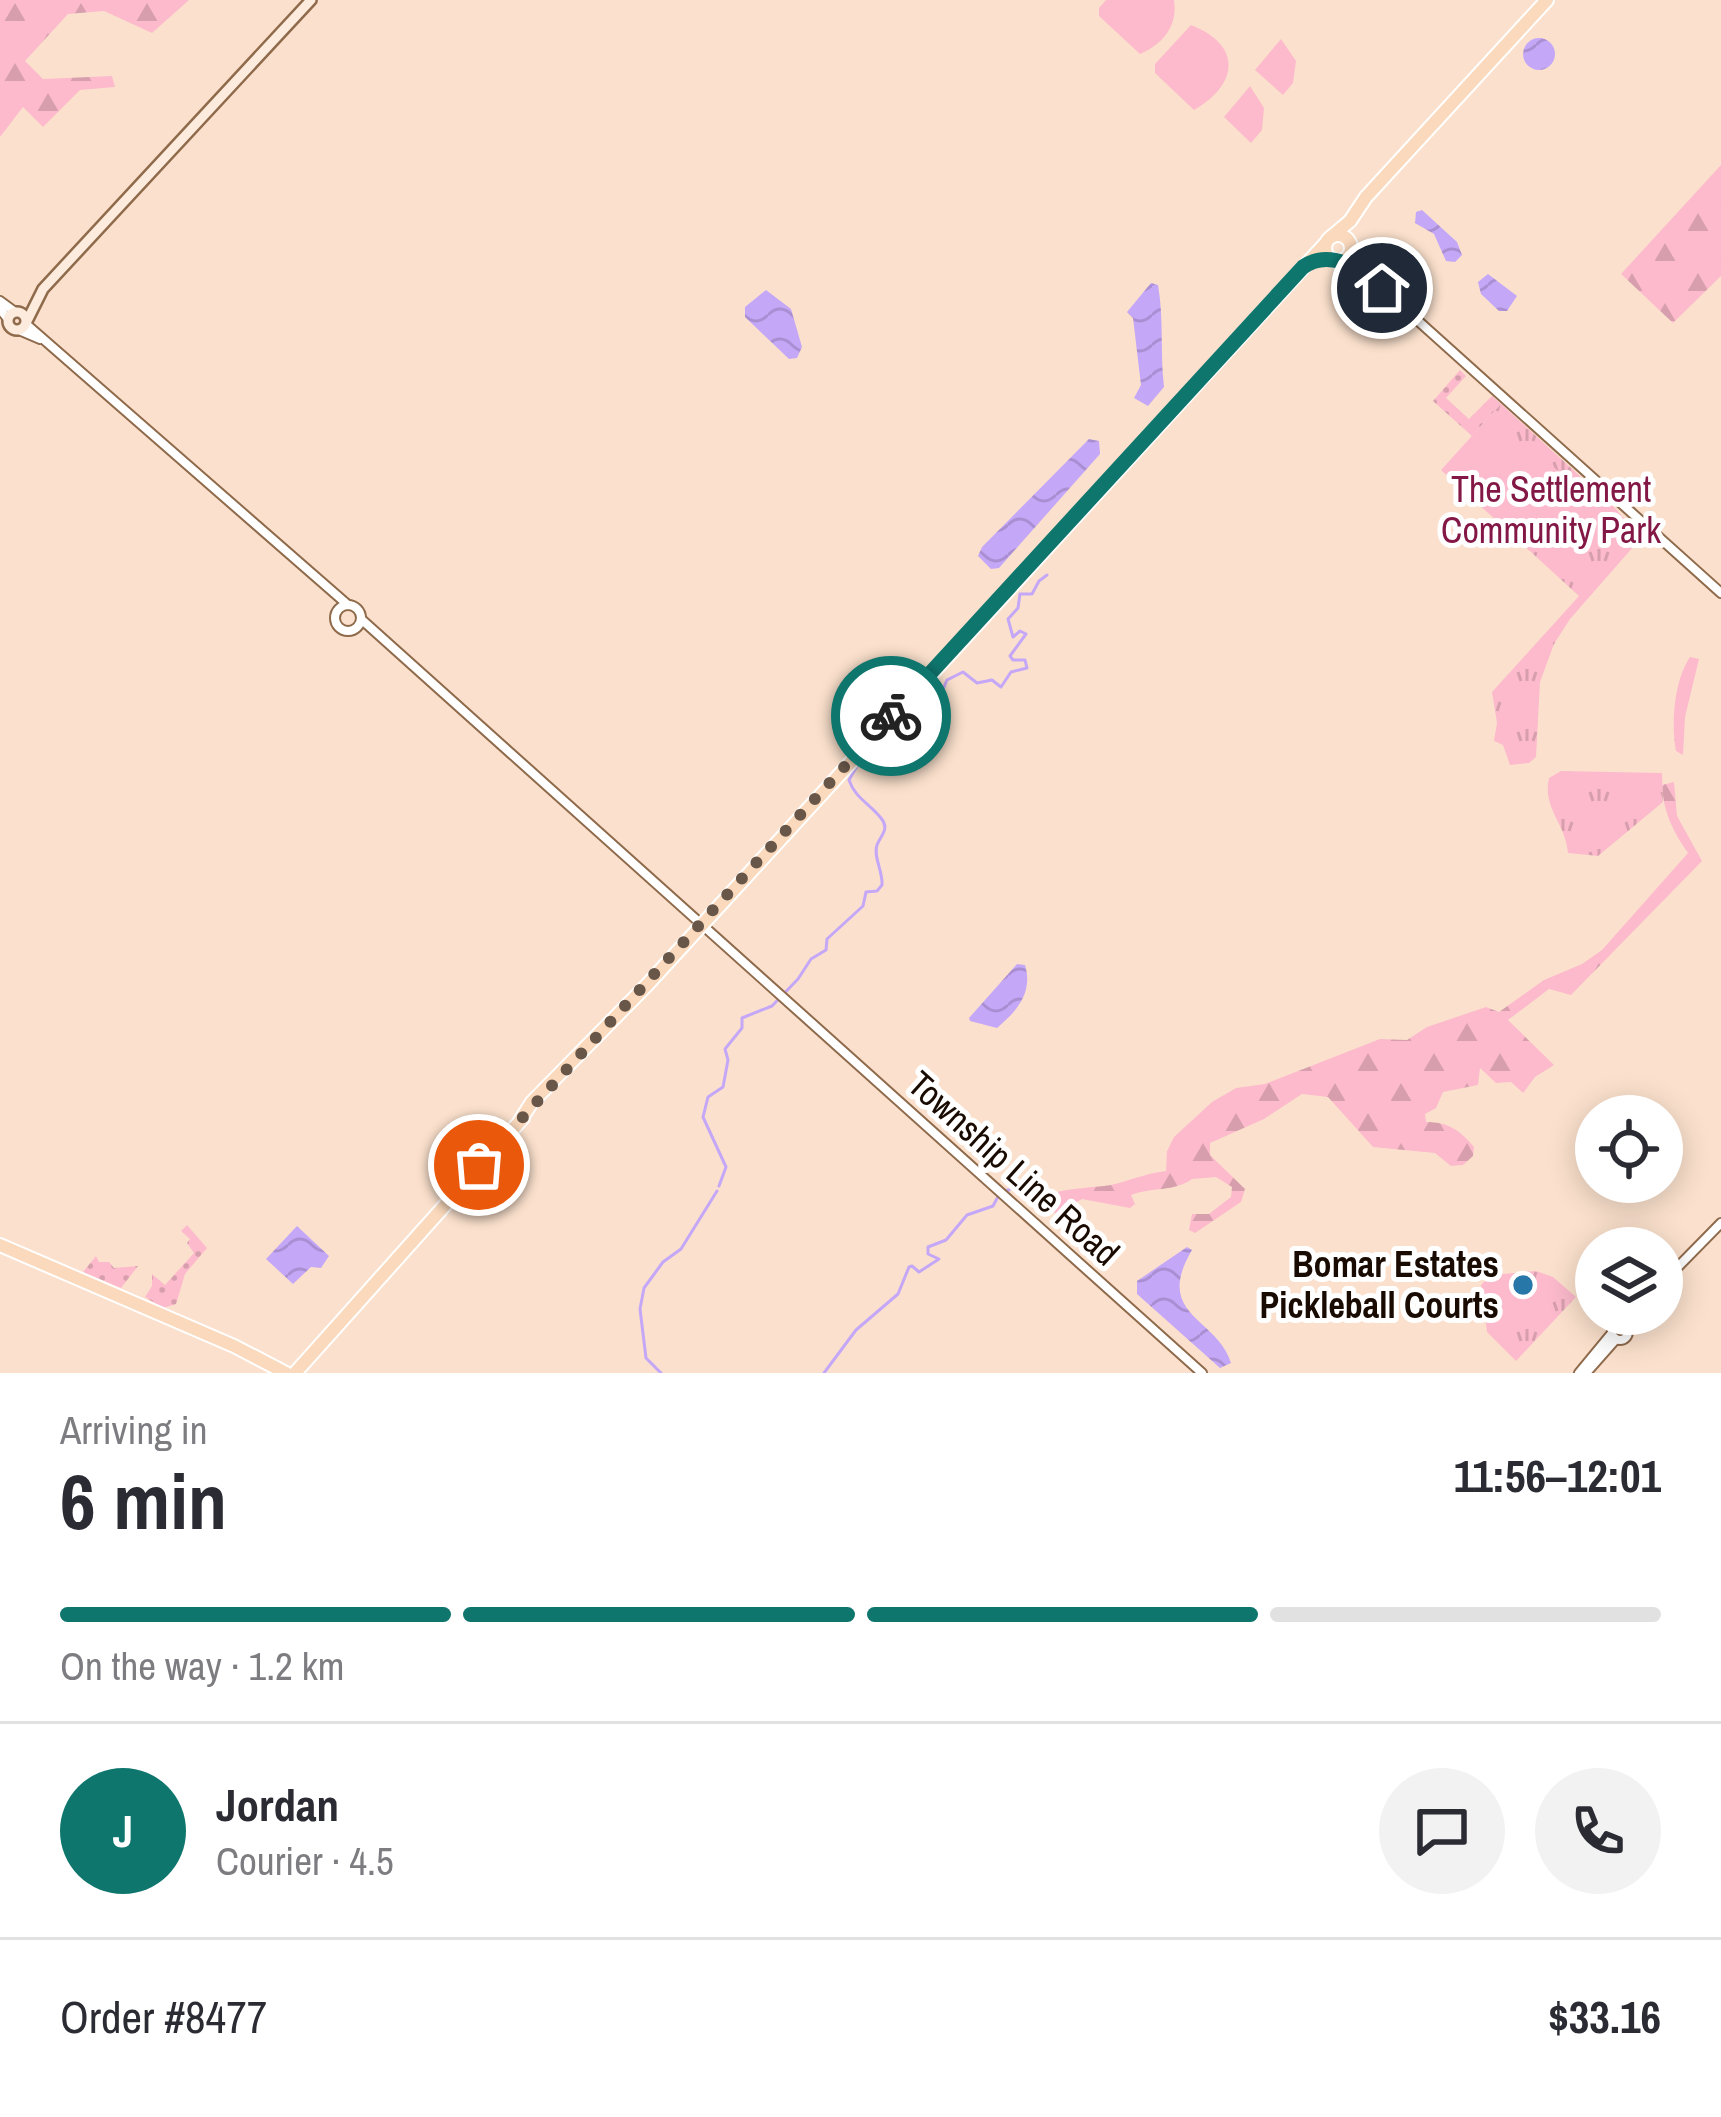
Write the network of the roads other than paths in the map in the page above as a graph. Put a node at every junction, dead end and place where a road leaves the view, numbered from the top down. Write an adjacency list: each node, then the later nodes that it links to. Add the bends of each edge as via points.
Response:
1 (310, 0): 10 (main road)
2 (1547, 0): 3 (main road)
3 (1351, 221): 4 (main road); 5 (main road)
4 (1328, 241): 5 (main road, via 1343,236); 6 (main road); 7 (main road)
5 (1350, 248): 7 (main road); 8 (street)
6 (1312, 260): 7 (main road); 19 (main road)
7 (1335, 260): 8 (street)
8 (1357, 268): 13 (street)
9 (0, 305): 10 (street)
10 (17, 321): 11 (main road); 12 (street)
11 (0, 335)
12 (322, 584): 14 (street); 15 (street)
13 (1721, 593)
14 (348, 605): 15 (street); 16 (street)
15 (337, 611): 17 (street, via 338,626)
16 (361, 619): 17 (street); 18 (street)
17 (353, 630): 18 (street)
18 (395, 651): 19 (street, Township Line Road)
19 (702, 924): 24 (main road, via 532,1102); 25 (street, Township Line Road)
20 (1721, 1223): 22 (street)
21 (0, 1245): 24 (main road)
22 (1683, 1263)
23 (1625, 1335): 26 (street, via 1614,1336)
24 (296, 1372)
25 (1202, 1373)
26 (1582, 1373)

